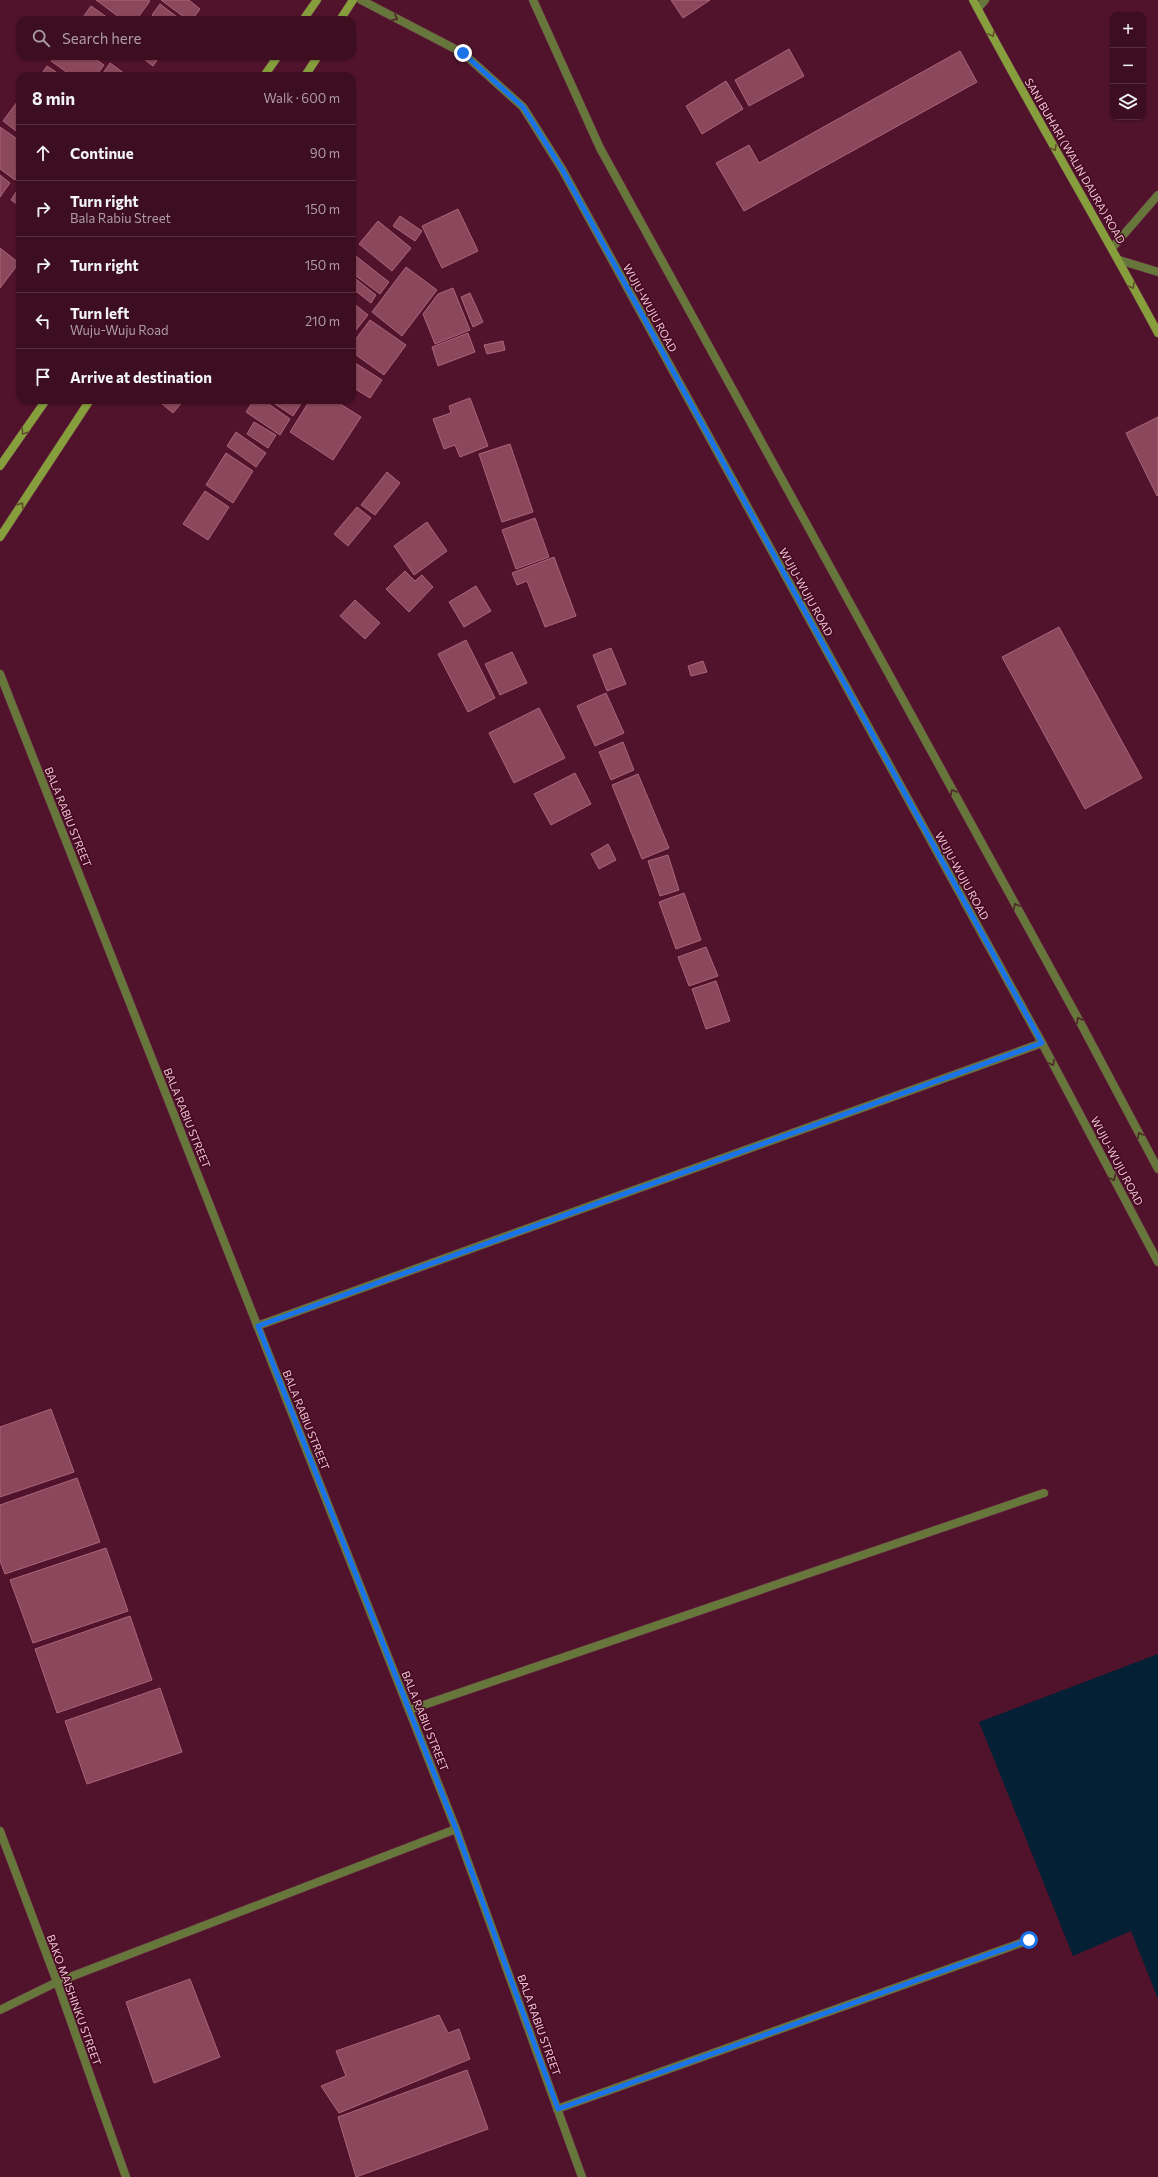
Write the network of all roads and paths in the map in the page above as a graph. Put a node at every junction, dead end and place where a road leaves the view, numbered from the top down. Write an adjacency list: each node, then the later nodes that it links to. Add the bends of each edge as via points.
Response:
1 (316, 0): 8 (street)
2 (353, 0): 9 (street)
3 (361, 0): 24 (street, WUJU-WUJU ROAD, one-way to 24, via 463,53 523,107 566,176)
4 (533, 0): 25 (street, one-way to 4, via 1080,1022 600,148)
5 (973, 0): 7 (street, SANI BUHARI (WALIN DAURA) ROAD)
6 (986, 0): 7 (street)
7 (978, 8): 15 (street, SANI BUHARI (WALIN DAURA) ROAD, one-way to 15, via 1026,99)
8 (306, 16)
9 (343, 16)
10 (275, 60): 12 (street)
11 (315, 60): 13 (street)
12 (267, 72)
13 (308, 72)
14 (1158, 195): 15 (street)
15 (1112, 248): 16 (street, SANI BUHARI (WALIN DAURA) ROAD)
16 (1119, 260): 17 (street); 18 (street, SANI BUHARI (WALIN DAURA) ROAD, one-way to 18)
17 (1158, 272)
18 (1158, 333)
19 (43, 404): 21 (street, one-way to 21)
20 (87, 404): 22 (street, one-way to 20)
21 (0, 466)
22 (0, 537)
23 (0, 674): 27 (street, BALA RABIU STREET)
24 (1042, 1043): 26 (street, WUJU-WUJU ROAD, one-way to 26); 27 (street)
25 (1158, 1169)
26 (1158, 1262)
27 (258, 1326): 29 (street, BALA RABIU STREET)
28 (1044, 1493): 29 (street)
29 (409, 1710): 30 (street, BALA RABIU STREET)
30 (456, 1829): 33 (street); 35 (street, BALA RABIU STREET)
31 (0, 1831): 33 (street, BAKO MAISHINKU STREET)
32 (1029, 1940): 35 (street)
33 (57, 1982): 34 (street); 36 (street, BAKO MAISHINKU STREET)
34 (0, 2010)
35 (558, 2109): 37 (street, BALA RABIU STREET)
36 (126, 2177)
37 (582, 2177)

